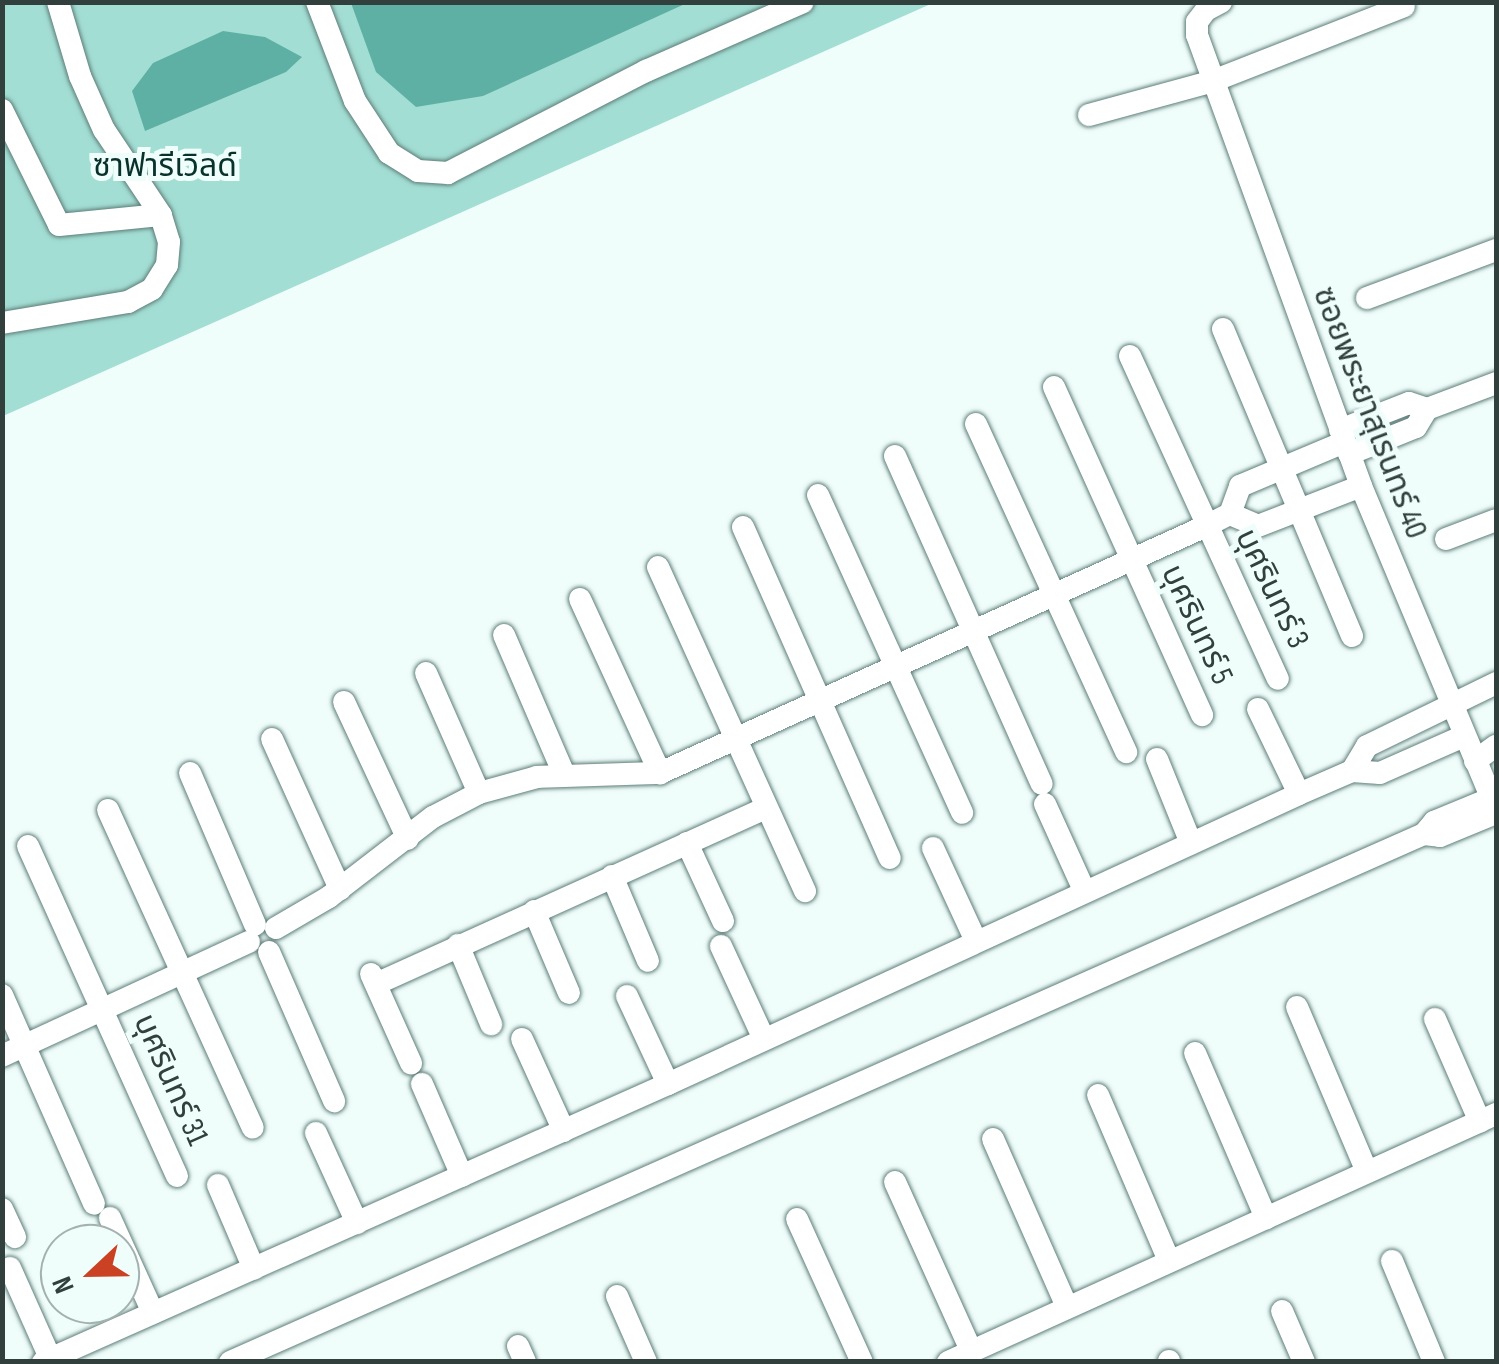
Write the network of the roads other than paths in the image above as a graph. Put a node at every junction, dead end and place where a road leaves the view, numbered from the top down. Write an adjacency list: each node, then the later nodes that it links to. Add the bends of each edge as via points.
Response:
1 (58, 2): 9 (street, via 104,130)
2 (317, 2): 3 (street, via 355,101 390,153 418,170 448,172 646,71)
3 (802, 2)
4 (1221, 2): 6 (street, ซอยพระยาสุเรนทร์ 40, via 1196,22)
5 (1404, 6): 6 (street)
6 (1213, 81): 8 (street); 18 (street, ซอยพระยาสุเรนทร์ 40)
7 (2, 110): 9 (street, via 59,225)
8 (1088, 114)
9 (161, 215): 12 (street, via 168,254 152,288 128,302)
10 (1496, 250): 11 (street)
11 (1367, 298)
12 (2, 323)
13 (1223, 329): 20 (street)
14 (1130, 356): 27 (street, บุศรินทร์ 3)
15 (1496, 384): 18 (street, via 1428,409 1409,404)
16 (1054, 387): 29 (street, บุศรินทร์ 5)
17 (976, 424): 31 (street)
18 (1345, 442): 20 (street); 21 (street, ซอยพระยาสุเรนทร์ 40)
19 (895, 456): 33 (street)
20 (1279, 468): 23 (street); 24 (street, via 1240,486)
21 (1361, 486): 23 (street); 42 (street, ซอยพระยาสุเรนทร์ 40)
22 (818, 495): 36 (street)
23 (1298, 511): 24 (street, via 1258,526); 35 (street)
24 (1230, 514): 27 (street)
25 (1496, 520): 28 (street)
26 (743, 526): 41 (street)
27 (1206, 526): 29 (street); 38 (street, บุศรินทร์ 3)
28 (1446, 539)
29 (1130, 561): 31 (street); 44 (street, บุศรินทร์ 5)
30 (658, 568): 47 (street)
31 (1053, 596): 33 (street); 49 (street)
32 (580, 599): 54 (street)
33 (973, 633): 36 (street); 70 (street)
34 (504, 635): 55 (street)
35 (1352, 636)
36 (897, 667): 41 (street); 61 (street)
37 (426, 673): 56 (street)
38 (1278, 679)
39 (1496, 683): 42 (street)
40 (344, 702): 62 (street)
41 (820, 702): 47 (street); 67 (street)
42 (1450, 704): 45 (street, ซอยพระยาสุเรนทร์ 40); 52 (street, via 1367,746)
43 (1258, 709): 57 (street)
44 (1202, 716)
45 (1464, 736): 51 (street, ซอยพระยาสุเรนทร์ 40); 52 (street, via 1380,773)
46 (272, 739): 69 (street)
47 (734, 740): 54 (street); 59 (street)
48 (1496, 746): 51 (street)
49 (1126, 752)
50 (1157, 759): 64 (street)
51 (1475, 761): 58 (street, ซอยพระยาสุเรนทร์ 40)
52 (1352, 771): 57 (street)
53 (190, 772): 74 (street)
54 (660, 772): 55 (street)
55 (564, 774): 56 (street)
56 (479, 793): 62 (street)
57 (1299, 794): 64 (street)
58 (1495, 804): 122 (street, via 1434,822 1424,834)
59 (765, 808): 63 (street); 71 (street)
60 (108, 810): 79 (street)
61 (962, 812)
62 (408, 839): 69 (street)
63 (687, 843): 68 (street); 73 (street)
64 (1191, 843): 70 (street)
65 (28, 846): 84 (street, บุศรินทร์ 31)
66 (934, 848): 75 (street)
67 (890, 858)
68 (612, 876): 72 (street); 78 (street)
69 (340, 890): 74 (street)
70 (1084, 890): 75 (street)
71 (804, 891)
72 (534, 911): 76 (street); 80 (street)
73 (723, 921)
74 (262, 937): 79 (street); 96 (street)
75 (976, 941): 87 (street)
76 (458, 945): 86 (street); 92 (street, via 372,978)
77 (721, 946): 87 (street)
78 (648, 961)
79 (184, 974): 84 (street); 98 (street)
80 (570, 993)
81 (2, 995): 89 (street)
82 (627, 996): 94 (street)
83 (1297, 1007): 102 (street)
84 (103, 1010): 89 (street); 103 (street, บุศรินทร์ 31)
85 (1435, 1019): 97 (street)
86 (491, 1024)
87 (764, 1038): 94 (street)
88 (522, 1039): 99 (street)
89 (27, 1045): 91 (street); 119 (street)
90 (1195, 1053): 108 (street)
91 (2, 1056)
92 (411, 1063)
93 (422, 1084): 104 (street)
94 (668, 1084): 99 (street)
95 (1098, 1095): 113 (street)
96 (334, 1101)
97 (1488, 1118): 102 (street)
98 (253, 1128)
99 (564, 1131): 104 (street)
100 (316, 1132): 110 (street)
101 (993, 1139): 117 (street)
102 (1367, 1172): 108 (street)
103 (177, 1176)
104 (462, 1176): 110 (street)
105 (895, 1182): 120 (street)
106 (218, 1185): 115 (street)
107 (2, 1209): 111 (street)
108 (1266, 1218): 113 (street)
109 (797, 1219): 124 (street)
110 (357, 1223): 115 (street)
111 (15, 1237)
112 (1392, 1260): 127 (street)
113 (1169, 1261): 117 (street)
114 (10, 1268): 121 (street)
115 (254, 1269): 119 (street)
116 (617, 1296): 123 (street)
117 (1068, 1307): 120 (street)
118 (1282, 1311): 126 (street)
119 (153, 1312): 121 (street)
120 (971, 1350): 125 (street)
121 (46, 1360)
122 (230, 1362)
123 (646, 1362)
124 (862, 1362)
125 (948, 1362)
126 (1304, 1362)
127 (1434, 1362)

